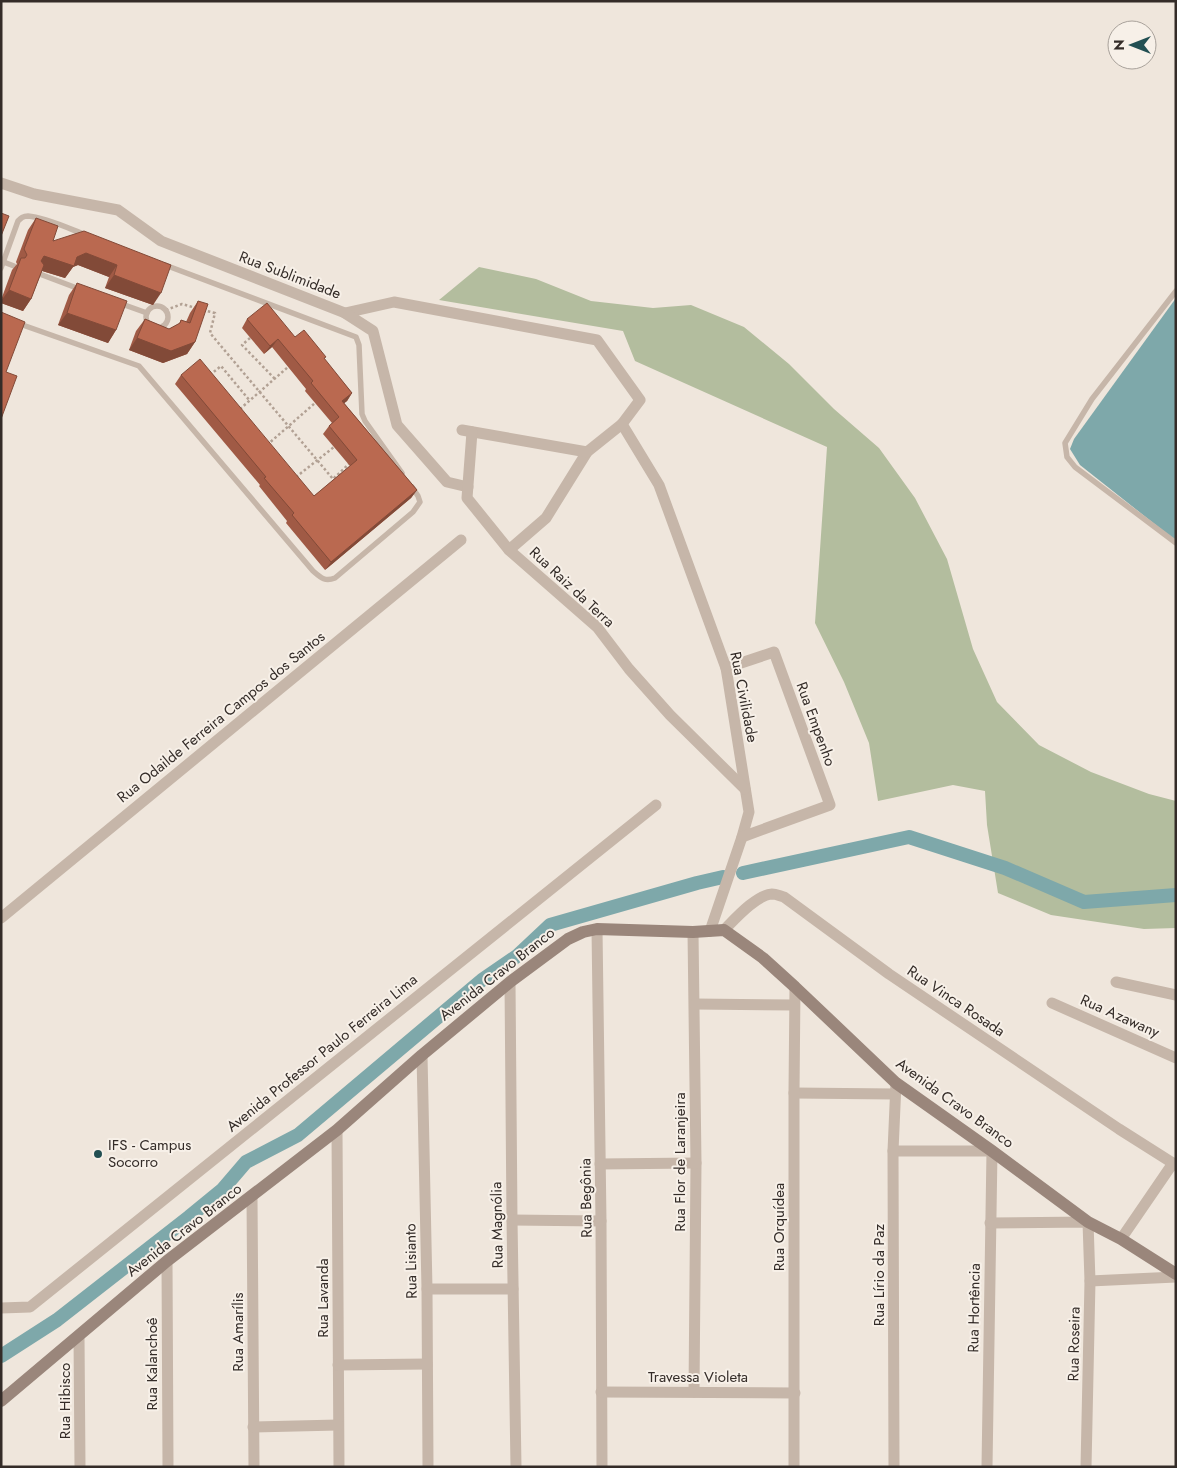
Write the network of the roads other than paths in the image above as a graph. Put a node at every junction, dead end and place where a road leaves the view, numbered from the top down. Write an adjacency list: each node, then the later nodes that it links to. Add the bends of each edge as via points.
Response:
1 (1, 183): 11 (street, Rua Sublimidade, via 34,194 118,210 161,241)
2 (88, 236): 4 (lane, via 28,216 22,217)
3 (161, 263): 12 (lane, via 356,337 364,421 420,502 413,512 335,578 328,581 313,571 139,366)
4 (2, 264): 5 (lane)
5 (14, 266)
6 (37, 274): 8 (lane)
7 (1176, 291): 17 (lane, via 1092,399 1064,443 1067,457 1075,467)
8 (92, 293)
9 (110, 300): 10 (lane)
10 (147, 313): 10 (lane, via 152,307 163,307 168,313 168,320 160,327 153,327 148,323)
11 (345, 313): 13 (street, Rua Sublimidade, via 394,302 597,340 640,400); 15 (street, via 374,331 397,425 447,482)
12 (12, 321)
13 (622, 424): 14 (street); 19 (street, Rua Civilidade, via 659,485)
14 (587, 452): 15 (street, Rua Raiz da Terra, via 467,431); 18 (street, via 546,518)
15 (468, 487): 18 (street, Rua Raiz da Terra, via 467,498)
16 (460, 540): 23 (street, Rua Odailde Ferreira Campos dos Santos)
17 (1176, 543)
18 (508, 550): 20 (street, Rua Raiz da Terra, via 597,627 670,715)
19 (726, 668): 20 (street, Rua Civilidade); 22 (street, Rua Empenho, via 774,652 830,806)
20 (745, 789): 22 (street, Rua Civilidade, via 749,812)
21 (656, 805): 56 (street, Avenida Professor Paulo Ferreira Lima, via 30,1307)
22 (742, 837): 26 (street, Rua Civilidade)
23 (1, 918)
24 (597, 929): 27 (street, Avenida Cravo Branco); 28 (street, Avenida Cravo Branco, via 568,939); 43 (street, Rua Begônia)
25 (724, 930): 26 (street, Avenida Cravo Branco); 30 (street, Avenida Cravo Branco); 44 (street, Rua Vinca Rosada, via 750,905 766,896 784,897 889,974)
26 (710, 931): 27 (street, Avenida Cravo Branco)
27 (693, 932): 33 (street, Rua Flor de Laranjeira)
28 (510, 982): 35 (street, Avenida Cravo Branco); 46 (street, Rua Magnólia)
29 (1116, 982): 31 (street)
30 (796, 987): 34 (street, Rua Orquídea); 37 (street, Avenida Cravo Branco)
31 (1176, 995)
32 (1052, 1003): 36 (street, Rua Azawany)
33 (695, 1004): 34 (street); 42 (street, Rua Flor de Laranjeira)
34 (794, 1005): 38 (street, Rua Orquídea)
35 (422, 1055): 39 (street, Avenida Cravo Branco); 54 (street, Rua Lisianto)
36 (1176, 1058)
37 (895, 1089): 38 (street); 40 (street, Rua Lírio da Paz); 41 (street, Avenida Cravo Branco)
38 (794, 1093): 62 (street, Rua Orquídea)
39 (337, 1130): 45 (street, Avenida Cravo Branco); 59 (street, Rua Lavanda)
40 (893, 1151): 41 (street); 74 (street, Rua Lírio da Paz)
41 (992, 1151): 48 (street, Avenida Cravo Branco); 49 (street, Rua Hortência)
42 (696, 1162): 43 (street); 61 (street, Rua Flor de Laranjeira)
43 (600, 1164): 47 (street, Rua Begônia)
44 (1174, 1164): 50 (street)
45 (252, 1197): 51 (street, Avenida Cravo Branco); 65 (street, Rua Amarílis)
46 (512, 1220): 47 (street); 55 (street, Rua Magnólia)
47 (601, 1221): 60 (street, Rua Begônia)
48 (1088, 1222): 49 (street); 50 (street, Avenida Cravo Branco); 53 (street, Rua Roseira)
49 (990, 1223): 75 (street, Rua Hortência)
50 (1121, 1239): 52 (street, Avenida Cravo Branco)
51 (167, 1261): 57 (street, Avenida Cravo Branco); 67 (street, Rua Kalanchoê)
52 (1176, 1275): 53 (street)
53 (1090, 1281): 76 (street, Rua Roseira)
54 (427, 1288): 55 (street); 58 (street, Rua Lisianto)
55 (513, 1289): 71 (street, Rua Magnólia)
56 (1, 1308)
57 (79, 1336): 63 (street, Avenida Cravo Branco); 66 (street, Rua Hibisco)
58 (426, 1364): 59 (street); 70 (street, Rua Lisianto)
59 (338, 1365): 64 (street, Rua Lavanda)
60 (601, 1392): 61 (street, Travessa Violeta); 72 (street, Rua Begônia)
61 (694, 1392): 62 (street, Travessa Violeta)
62 (795, 1394): 73 (street, Rua Orquídea)
63 (2, 1403)
64 (338, 1424): 65 (street); 69 (street, Rua Lavanda)
65 (253, 1427): 68 (street, Rua Amarílis)
66 (80, 1467)
67 (168, 1467)
68 (254, 1467)
69 (339, 1467)
70 (428, 1467)
71 (516, 1467)
72 (602, 1467)
73 (794, 1467)
74 (894, 1467)
75 (987, 1467)
76 (1086, 1467)

